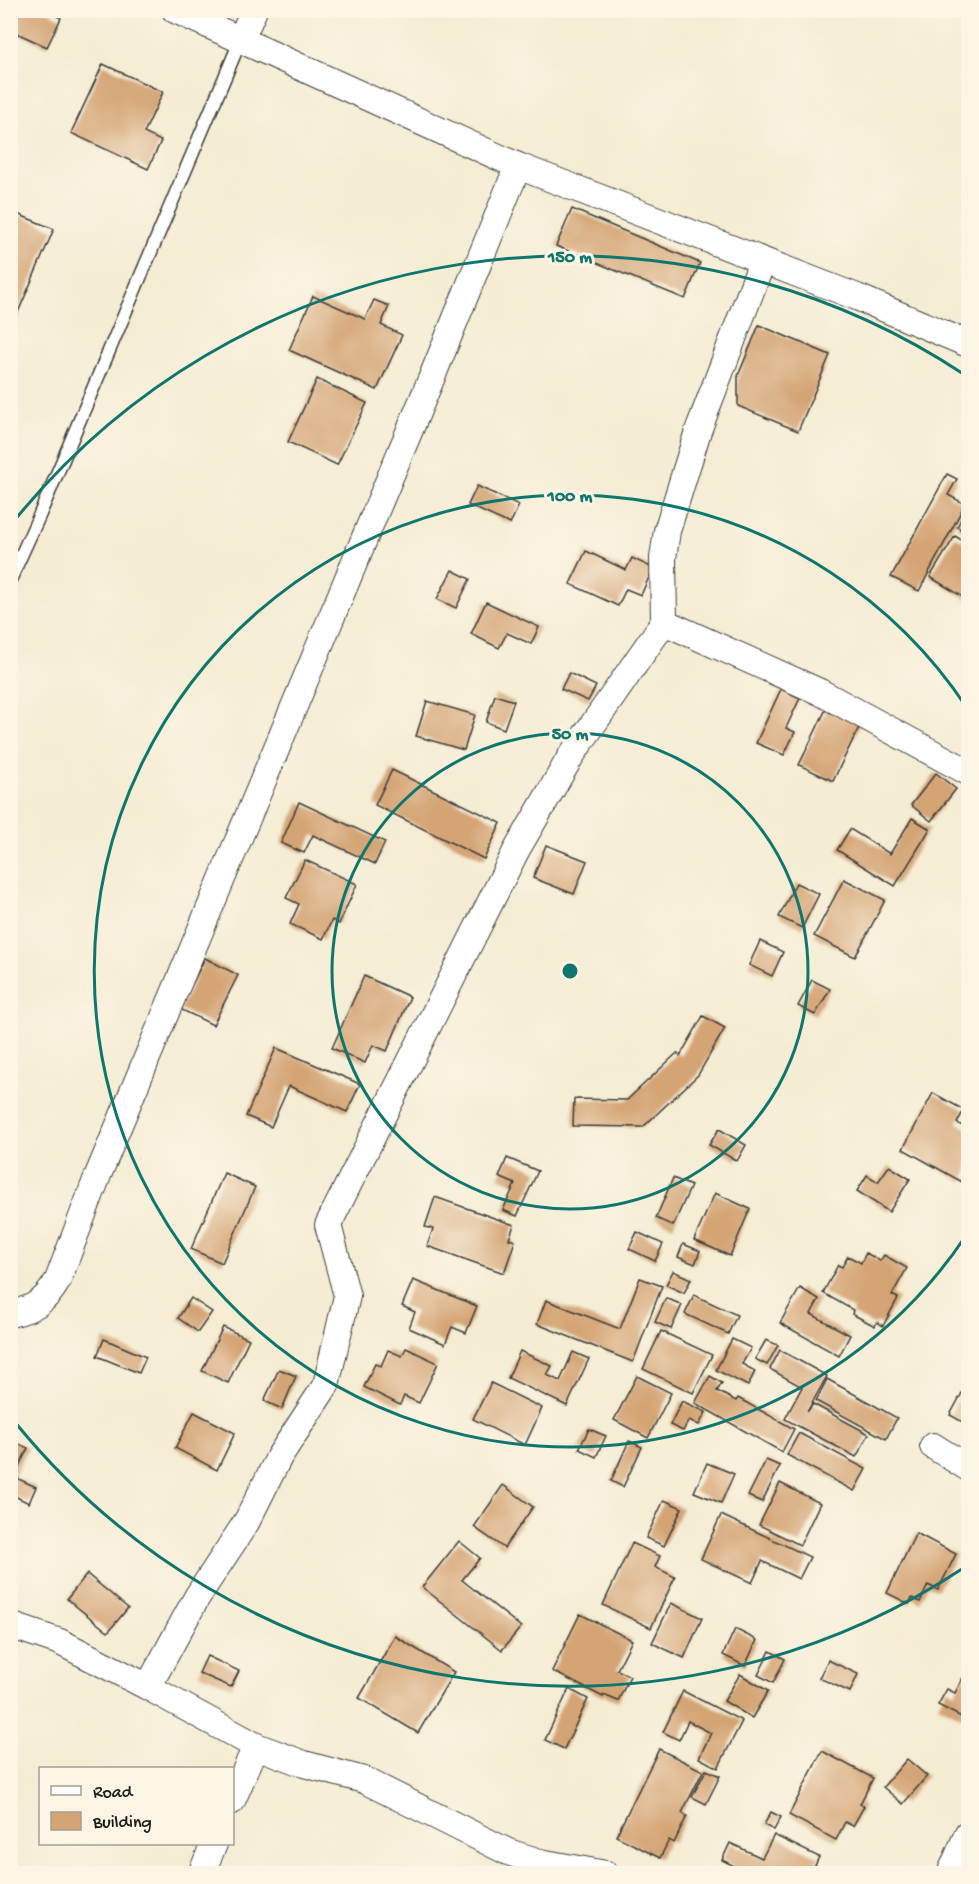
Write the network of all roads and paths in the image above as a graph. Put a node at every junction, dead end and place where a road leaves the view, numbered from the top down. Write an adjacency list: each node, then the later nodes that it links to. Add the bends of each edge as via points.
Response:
1 (174, 10): 3 (street)
2 (254, 10): 3 (street)
3 (241, 39): 4 (street); 7 (lane)
4 (518, 166): 5 (street); 10 (street, via 98,1174 58,1280 41,1303)
5 (762, 262): 6 (street); 8 (street, via 698,431 667,531)
6 (969, 344)
7 (10, 580)
8 (663, 622): 9 (street, via 820,692); 14 (street, via 571,756 516,851 360,1158 328,1225 347,1296 326,1385 279,1457 247,1521 197,1597)
9 (969, 772)
10 (10, 1314)
11 (933, 1446): 12 (street)
12 (969, 1468)
13 (10, 1625): 14 (street, via 60,1642)
14 (148, 1687): 15 (street)
15 (256, 1746): 16 (street); 19 (street, via 364,1780 508,1852)
16 (234, 1796)
17 (969, 1833): 22 (street)
18 (214, 1845): 20 (street)
19 (529, 1867): 21 (street)
20 (201, 1874)
21 (606, 1874)
22 (950, 1874)

